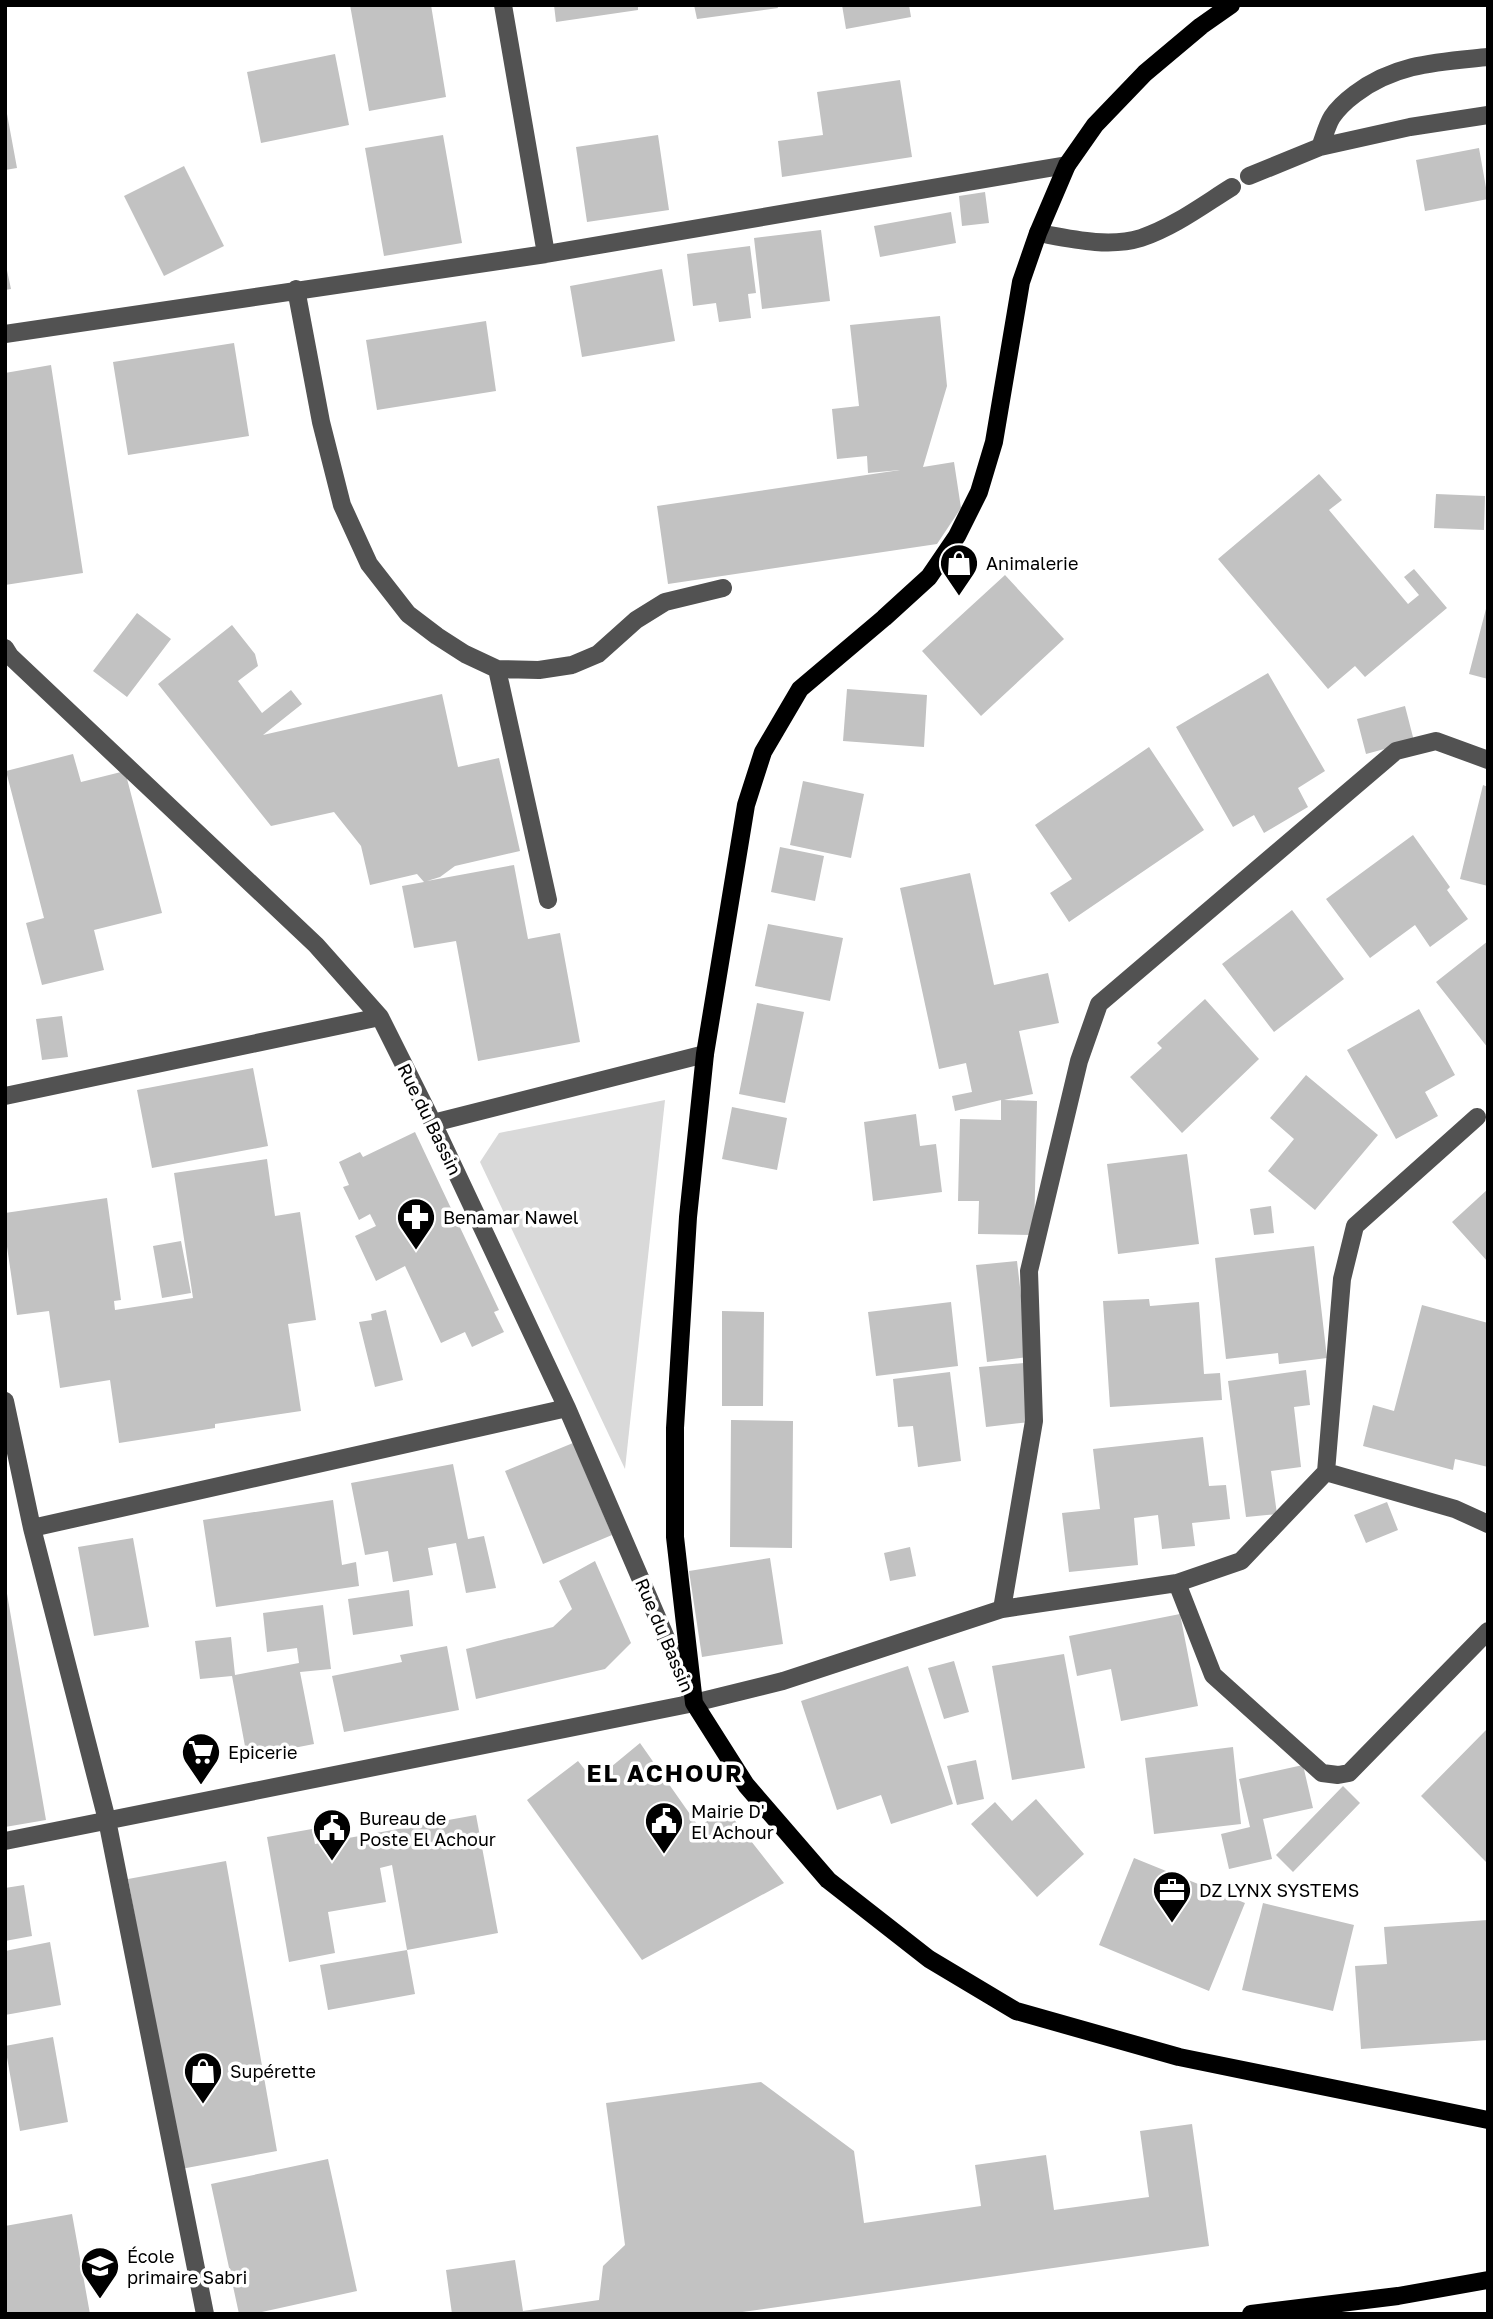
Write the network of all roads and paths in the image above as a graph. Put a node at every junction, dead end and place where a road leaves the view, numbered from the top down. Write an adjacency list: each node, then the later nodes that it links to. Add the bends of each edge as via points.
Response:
1 (503, 5): 10 (street)
2 (1231, 5): 6 (main road, via 1145,73 1095,125)
3 (1488, 57): 5 (street, via 1416,65 1384,76 1347,100 1332,117)
4 (1488, 116): 5 (street)
5 (1320, 147): 7 (street)
6 (1067, 165): 9 (main road); 10 (street)
7 (1249, 176)
8 (1232, 187): 9 (street, via 1172,225 1141,238 1110,242)
9 (1038, 233): 19 (main road, via 1021,282 994,442 979,492 957,536 929,577 800,689 762,752 746,805)
10 (546, 254): 11 (street)
11 (296, 289): 12 (street); 15 (street, via 342,505 369,564 408,614 465,654)
12 (5, 334)
13 (723, 588): 15 (street, via 665,602 636,620 598,654 572,665)
14 (7, 653): 18 (street, Rue du Bassin, via 316,945)
15 (497, 669): 17 (street)
16 (1488, 760): 29 (street, via 1436,741 1396,751 1099,1004 1079,1061 1028,1271 1034,1421)
17 (548, 900)
18 (380, 1017): 20 (street); 22 (street, Rue du Bassin)
19 (705, 1054): 22 (street); 31 (main road, via 688,1217 675,1428 675,1537)
20 (5, 1096)
21 (1477, 1117): 25 (street, via 1354,1226 1342,1279)
22 (433, 1124): 24 (street, Rue du Bassin)
23 (5, 1401): 27 (street)
24 (567, 1408): 27 (street); 31 (street, Rue du Bassin)
25 (1326, 1472): 26 (street, via 1455,1509); 28 (street, via 1241,1561)
26 (1488, 1524)
27 (32, 1528): 32 (street)
28 (1177, 1583): 29 (street); 30 (street, via 1213,1675 1322,1773 1349,1773)
29 (1002, 1609): 31 (street, via 783,1681)
30 (1488, 1631)
31 (694, 1703): 32 (street); 34 (main road, via 746,1785 828,1880 929,1959 1016,2011 1179,2057)
32 (107, 1820): 33 (street); 36 (street)
33 (5, 1841)
34 (1488, 2120)
35 (1488, 2280): 37 (main road, via 1398,2297)
36 (205, 2314)
37 (1251, 2314)

